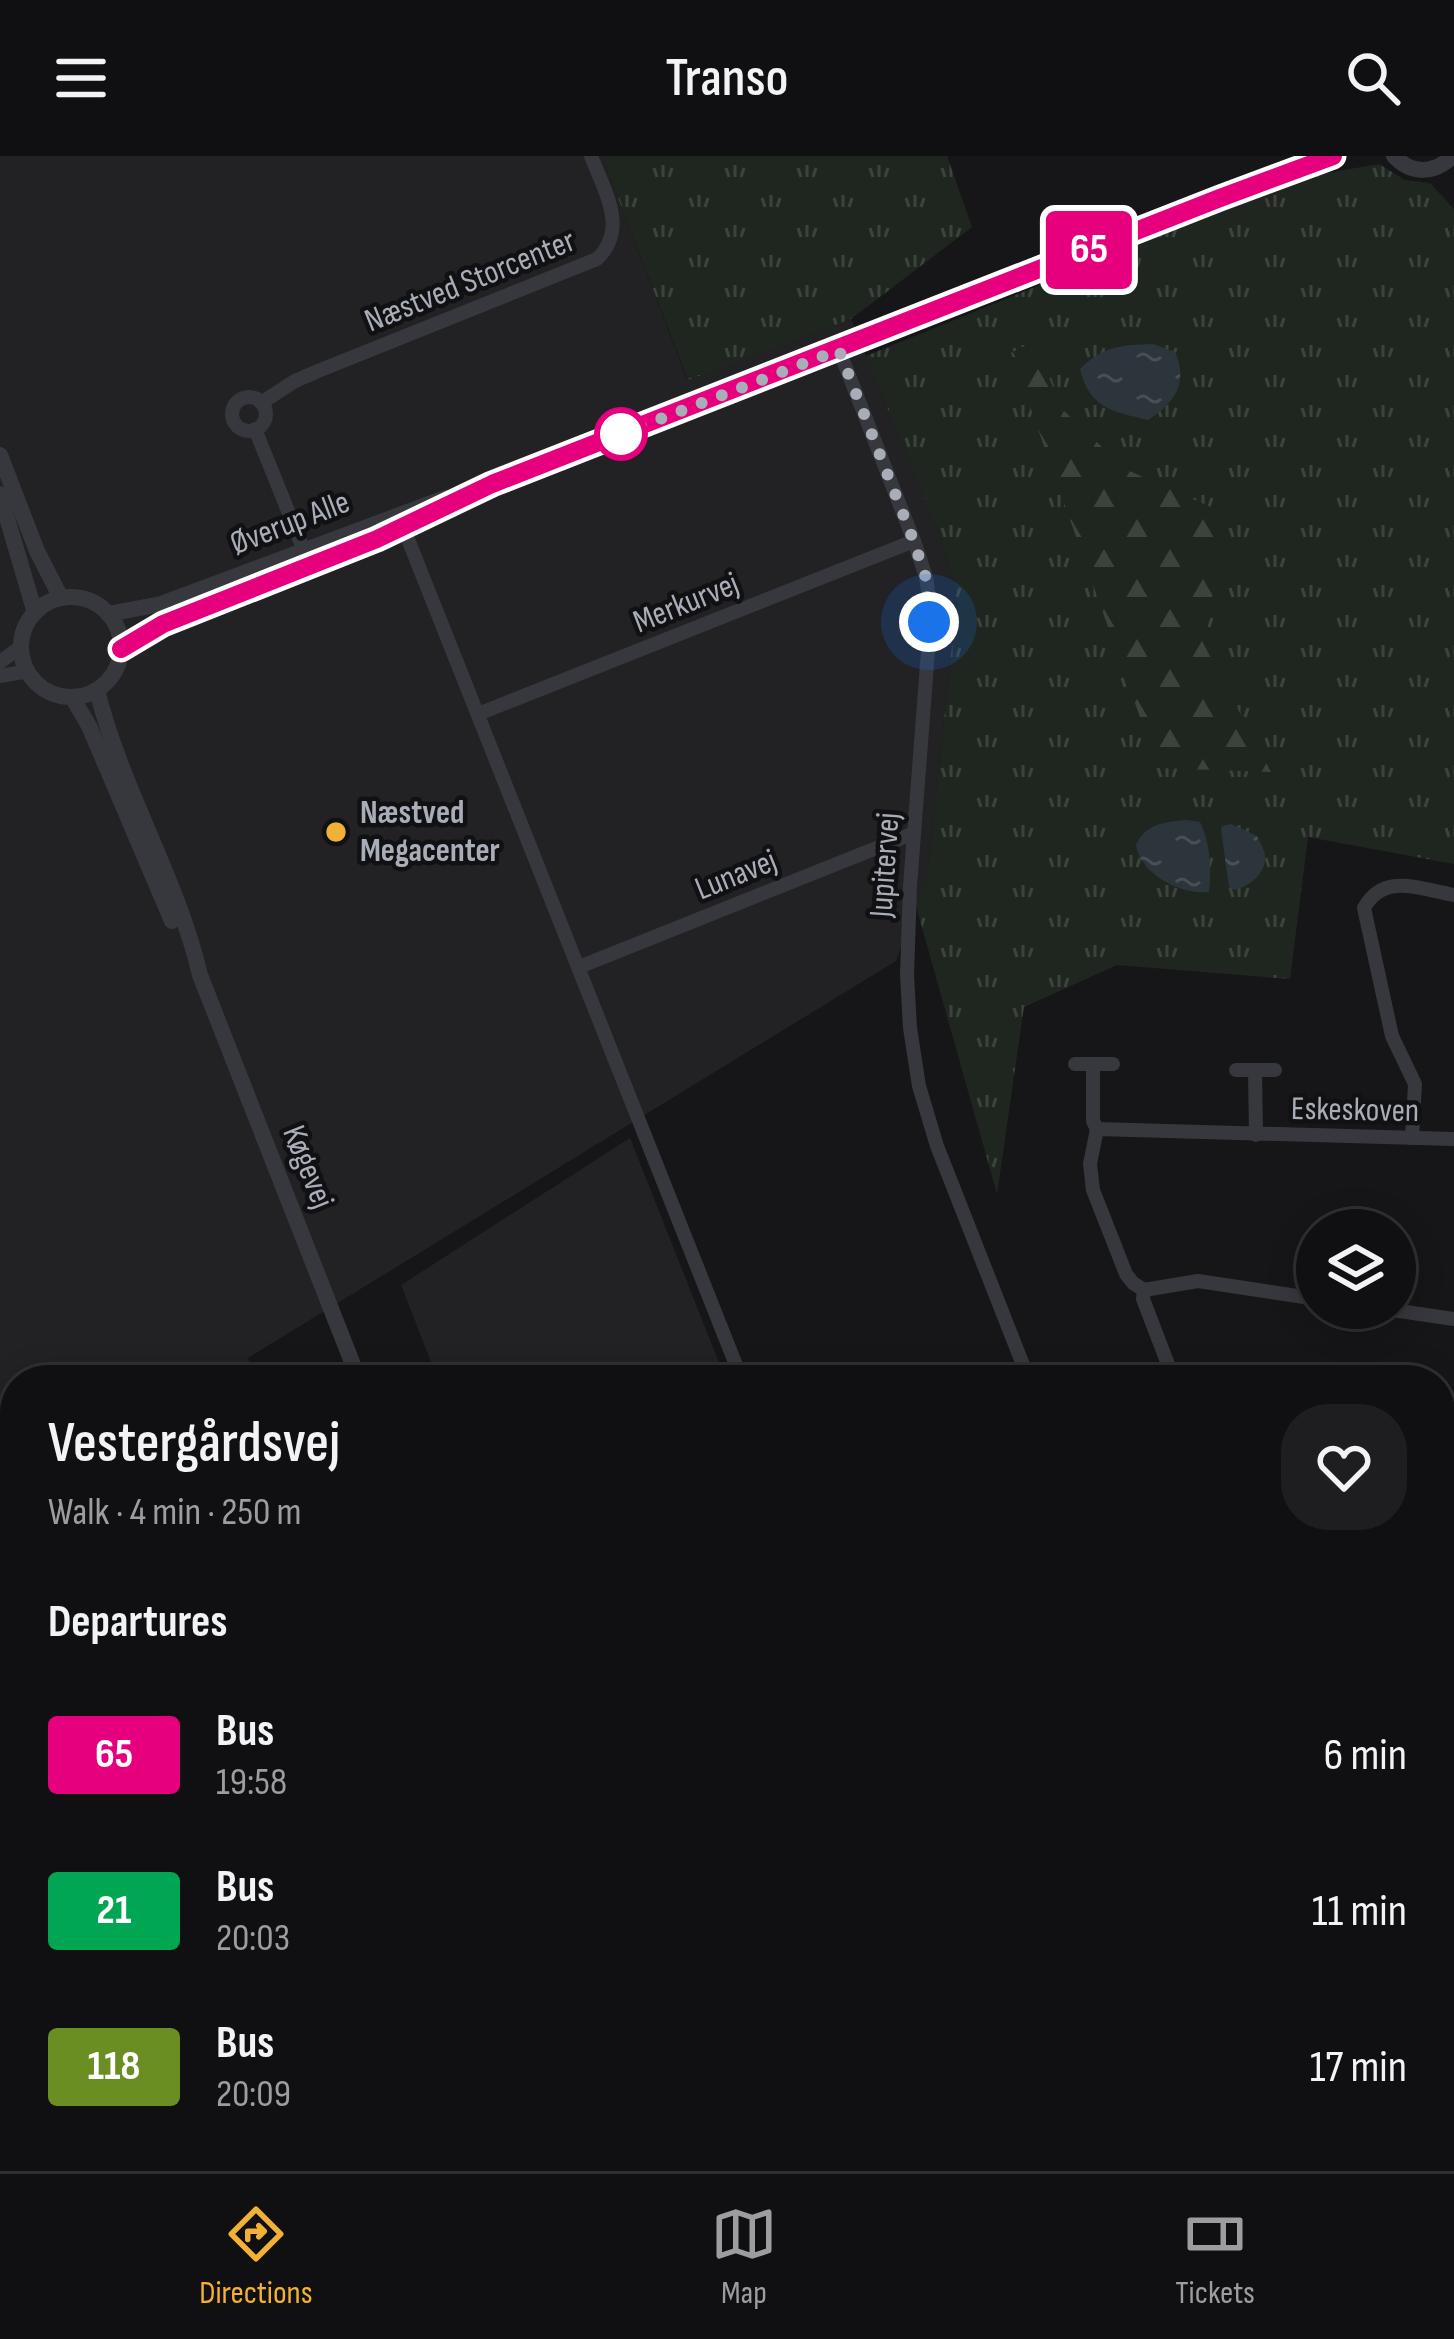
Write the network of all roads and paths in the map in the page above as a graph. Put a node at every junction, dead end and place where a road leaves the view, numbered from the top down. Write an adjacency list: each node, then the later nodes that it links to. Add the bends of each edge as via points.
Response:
1 (591, 156): 6 (street, Næstved Storcenter, via 614,220 597,260 306,376)
2 (1333, 156): 5 (street, Øverup Alle)
3 (1394, 156): 4 (street, via 1422,171)
4 (1451, 166)
5 (839, 350): 10 (street, Øverup Alle); 11 (street, Jupitervej)
6 (262, 403): 7 (street, via 265,418); 7 (street, via 247,397 232,411 241,428)
7 (255, 429): 12 (street)
8 (0, 455): 13 (street)
9 (0, 494): 14 (street)
10 (401, 521): 12 (street, Øverup Alle); 23 (street)
11 (914, 542): 23 (street, Merkurvej); 24 (street, Jupitervej, via 931,611)
12 (307, 557): 15 (street, Øverup Alle); 17 (street, Øverup Alle)
13 (61, 598): 14 (street); 15 (street, via 87,600)
14 (35, 613): 16 (street)
15 (108, 614): 17 (street)
16 (22, 646): 18 (street); 19 (street)
17 (121, 649): 21 (street, via 117,668)
18 (0, 662)
19 (28, 671): 20 (street); 22 (street, via 42,687)
20 (0, 676)
21 (97, 690): 22 (street); 27 (street, Køgevej)
22 (72, 697): 27 (street, Køgevej)
23 (478, 714): 26 (street)
24 (914, 833): 26 (street, Lunavej); 44 (street, Jupitervej, via 907,975 919,1086)
25 (1454, 896): 36 (street, via 1388,885 1364,908 1392,1036 1415,1084)
26 (579, 967): 43 (street)
27 (200, 975): 42 (street, Køgevej)
28 (1075, 1064): 30 (street)
29 (1113, 1064): 30 (street)
30 (1093, 1065): 34 (street)
31 (1237, 1070): 32 (street, Eskeskoven)
32 (1255, 1070): 33 (street, Eskeskoven); 35 (street, Eskeskoven)
33 (1275, 1070)
34 (1097, 1129): 35 (street, Eskeskoven); 38 (street, via 1094,1190 1126,1274)
35 (1256, 1135): 36 (street, Eskeskoven)
36 (1412, 1138): 37 (street, Eskeskoven)
37 (1454, 1139)
38 (1144, 1289): 39 (street, via 1198,1281); 45 (street)
39 (1296, 1296)
40 (1416, 1313): 41 (street)
41 (1454, 1319)
42 (353, 1365)
43 (736, 1365)
44 (1023, 1365)
45 (1168, 1365)

